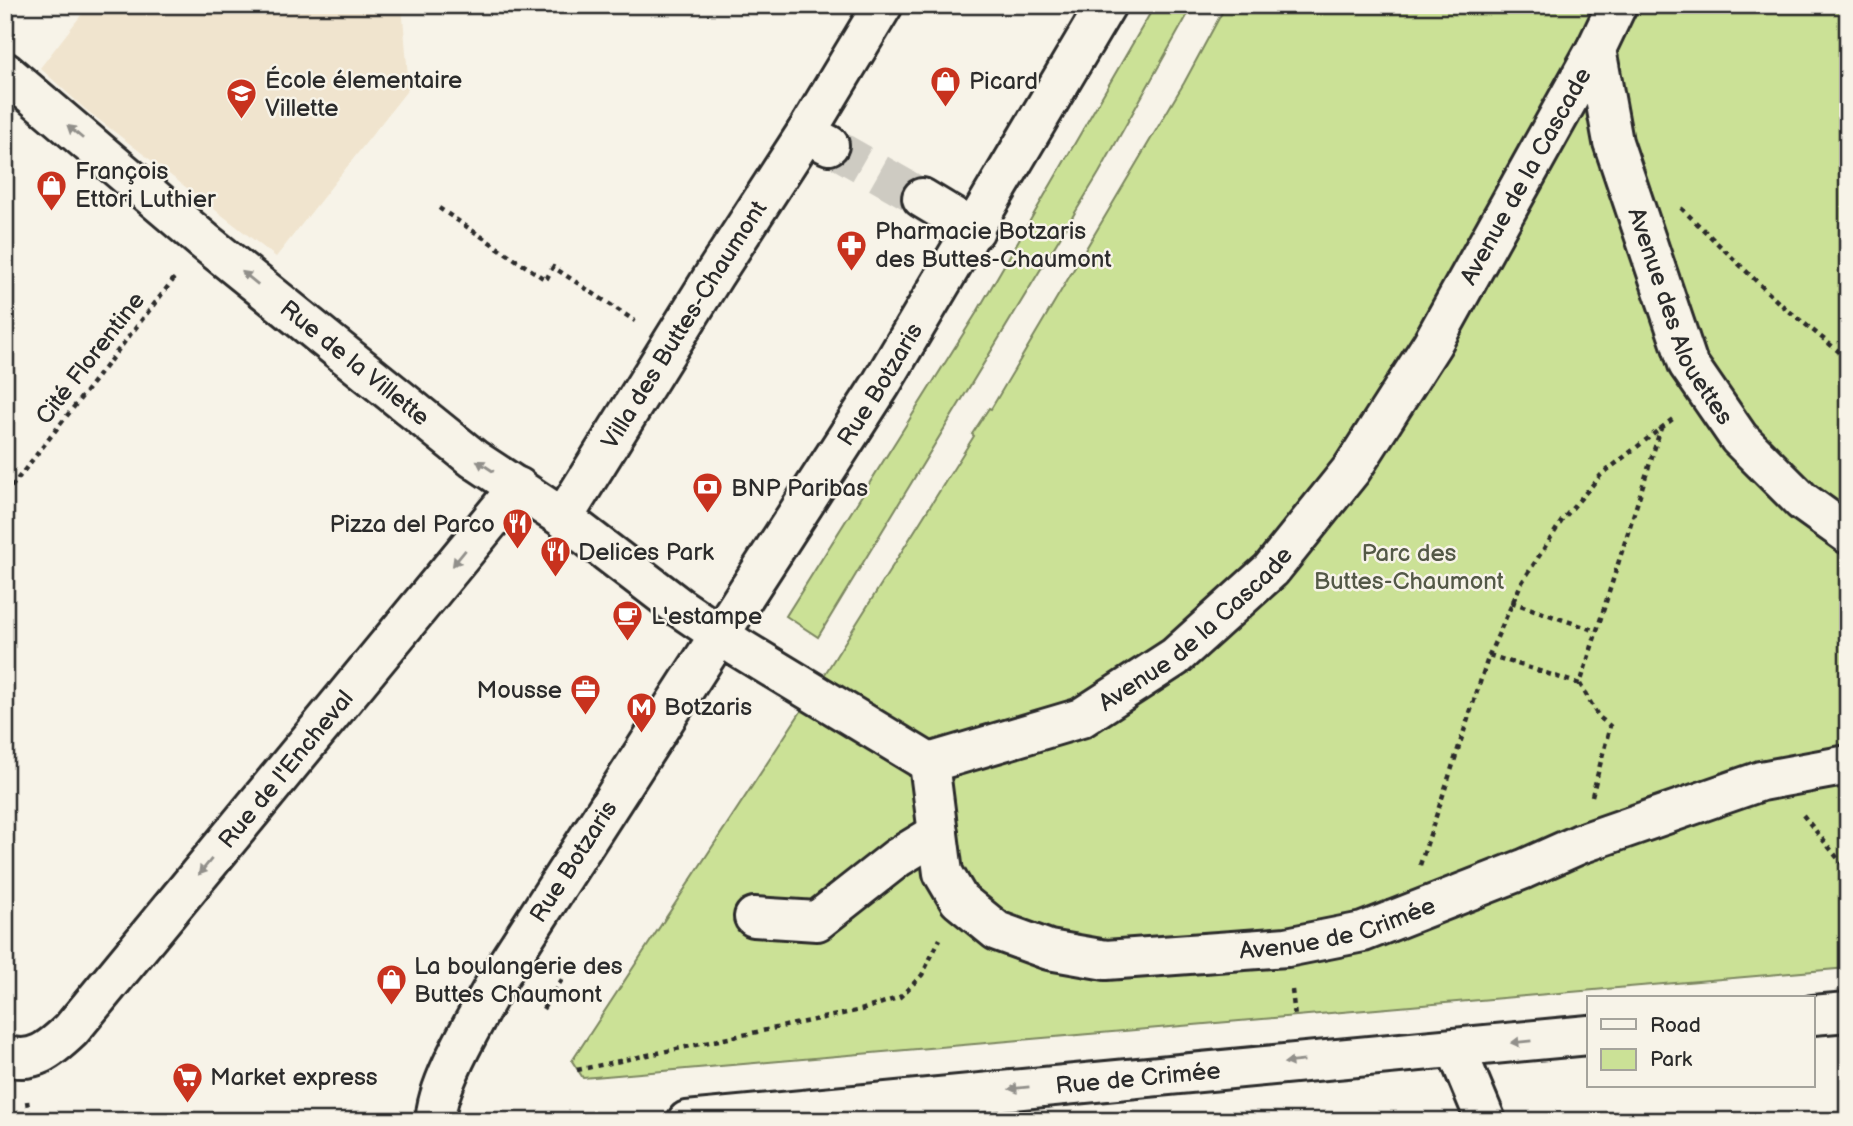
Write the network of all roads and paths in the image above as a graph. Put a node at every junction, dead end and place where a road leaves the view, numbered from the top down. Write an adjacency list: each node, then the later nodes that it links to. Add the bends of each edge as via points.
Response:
1 (883, 5): 17 (street, Villa des Buttes-Chaumont, via 817,139 714,275)
2 (1107, 5): 9 (street, Rue Botzaris)
3 (1617, 5): 4 (street, Avenue de la Cascade)
4 (1597, 49): 13 (street, Avenue des Alouettes, via 1613,142 1688,364); 24 (street, Avenue de la Cascade, via 1433,344 1352,469 1271,570 1175,657 1081,718)
5 (5, 72): 15 (street, Rue de la Villette, one-way to 5, via 474,459 215,250)
6 (922, 198): 9 (street)
7 (439, 208): 11 (path, via 546,280 553,267)
8 (1681, 208): 12 (path, via 1778,302)
9 (975, 230): 21 (street, Rue Botzaris)
10 (168, 276): 16 (path, Cité Florentine, via 173,280)
11 (639, 324)
12 (1848, 359)
13 (1708, 396): 14 (path); 18 (street, Avenue des Alouettes, via 1739,438 1802,501)
14 (1661, 427): 19 (path, via 1601,475 1563,519); 20 (path)
15 (518, 487): 17 (street, Rue de la Villette); 39 (street, Rue de l'Encheval, one-way to 39, via 80,1020 51,1049 32,1058)
16 (5, 495)
17 (563, 518): 21 (street, Rue de la Villette)
18 (1848, 534)
19 (1511, 602): 20 (path); 22 (path)
20 (1596, 631): 23 (path)
21 (719, 634): 24 (street); 41 (street, Rue Botzaris, via 500,975 452,1067 435,1108)
22 (1489, 654): 23 (path); 32 (path)
23 (1580, 684): 28 (path, via 1598,716 1610,726)
24 (929, 763): 27 (street, Avenue de Crimée)
25 (1848, 765): 28 (street, Avenue de Crimée, via 1761,781)
26 (1804, 818): 29 (path)
27 (938, 833): 30 (street, Avenue de Crimée, via 943,873); 31 (street, via 897,858 817,921)
28 (1580, 844): 32 (street, Avenue de Crimée)
29 (1848, 871)
30 (959, 900): 32 (street, Avenue de Crimée, via 997,931 1049,950 1106,960 1287,947 1363,932); 40 (path, via 922,975 900,997 861,1010)
31 (754, 916)
32 (1406, 916)
33 (563, 978): 34 (path)
34 (543, 1009)
35 (1848, 1012): 36 (street)
36 (1814, 1015)
37 (1587, 1035): 38 (street, Rue de Crimée, one-way to 38)
38 (1457, 1049): 42 (street, Rue de Crimée, one-way to 42); 43 (street)
39 (5, 1055)
40 (577, 1070)
41 (436, 1121)
42 (687, 1121)
43 (1486, 1121)

